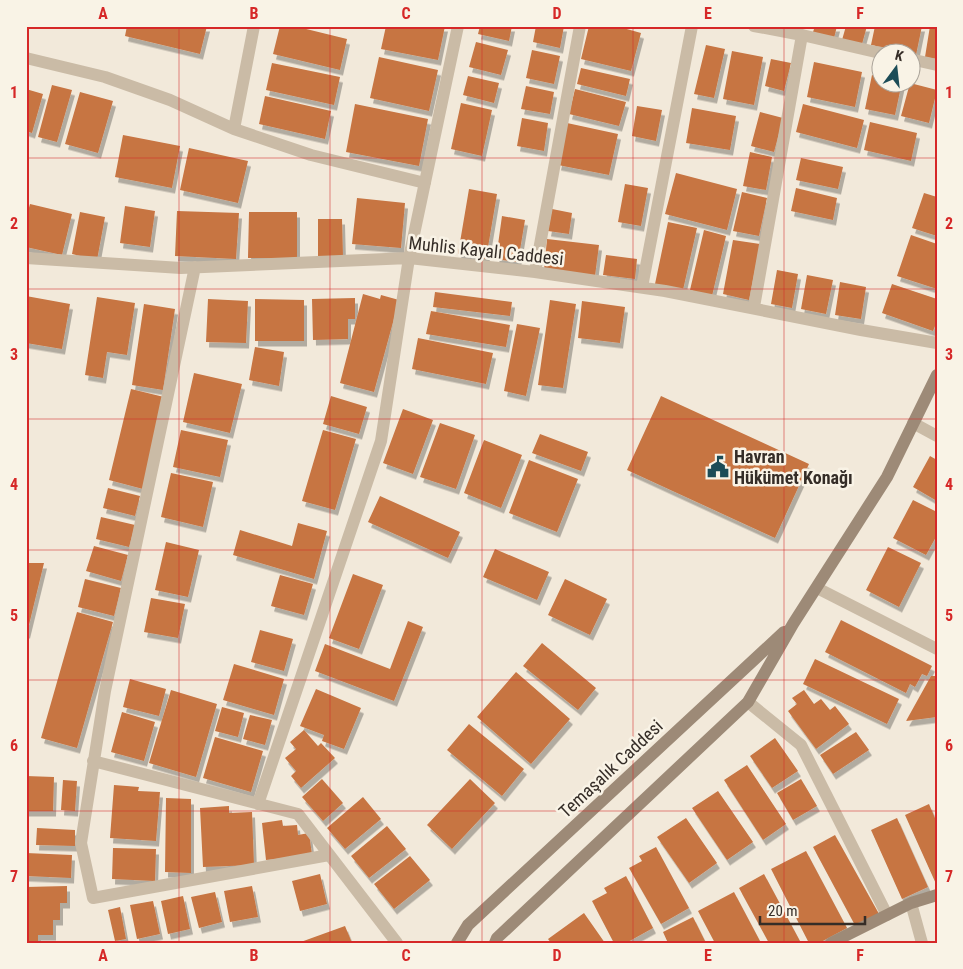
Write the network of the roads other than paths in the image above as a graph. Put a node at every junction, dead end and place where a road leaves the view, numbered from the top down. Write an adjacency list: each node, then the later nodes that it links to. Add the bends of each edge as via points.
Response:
1 (254, 26): 11 (street)
2 (458, 26): 12 (street)
3 (580, 26): 16 (street)
4 (692, 26): 17 (street)
5 (754, 26): 6 (street)
6 (802, 35): 7 (street); 18 (street)
7 (870, 51)
8 (26, 58): 11 (street, via 105,77 170,100)
9 (920, 61): 10 (street)
10 (937, 65)
11 (234, 129): 12 (street, via 311,155)
12 (425, 182): 14 (street)
13 (26, 258): 15 (street, Muhlis Kayalı Caddesi)
14 (409, 258): 15 (street, Muhlis Kayalı Caddesi); 16 (street, Muhlis Kayalı Caddesi); 28 (street, via 380,441)
15 (195, 267): 27 (street, via 105,691)
16 (534, 272): 17 (street, Muhlis Kayalı Caddesi)
17 (642, 288): 18 (street, Muhlis Kayalı Caddesi)
18 (754, 308): 19 (street, Muhlis Kayalı Caddesi)
19 (937, 343)
20 (937, 376): 21 (street, Temaşalık Caddesi)
21 (913, 423): 22 (street); 23 (street, Temaşalık Caddesi, via 887,478)
22 (937, 436)
23 (816, 588): 24 (street, Temaşalık Caddesi); 25 (street)
24 (793, 624): 26 (street, Temaşalık Caddesi); 34 (street, Temaşalık Caddesi, via 468,925)
25 (937, 650)
26 (748, 702): 32 (street, via 801,745); 35 (street, Temaşalık Caddesi)
27 (94, 761): 28 (street); 29 (street, via 81,842 94,898)
28 (258, 804): 29 (street, via 298,814)
29 (329, 855): 33 (street)
30 (937, 894): 31 (street)
31 (911, 903): 32 (street); 37 (street)
32 (887, 916): 36 (street)
33 (397, 943)
34 (457, 943)
35 (495, 943)
36 (831, 943)
37 (922, 943)

